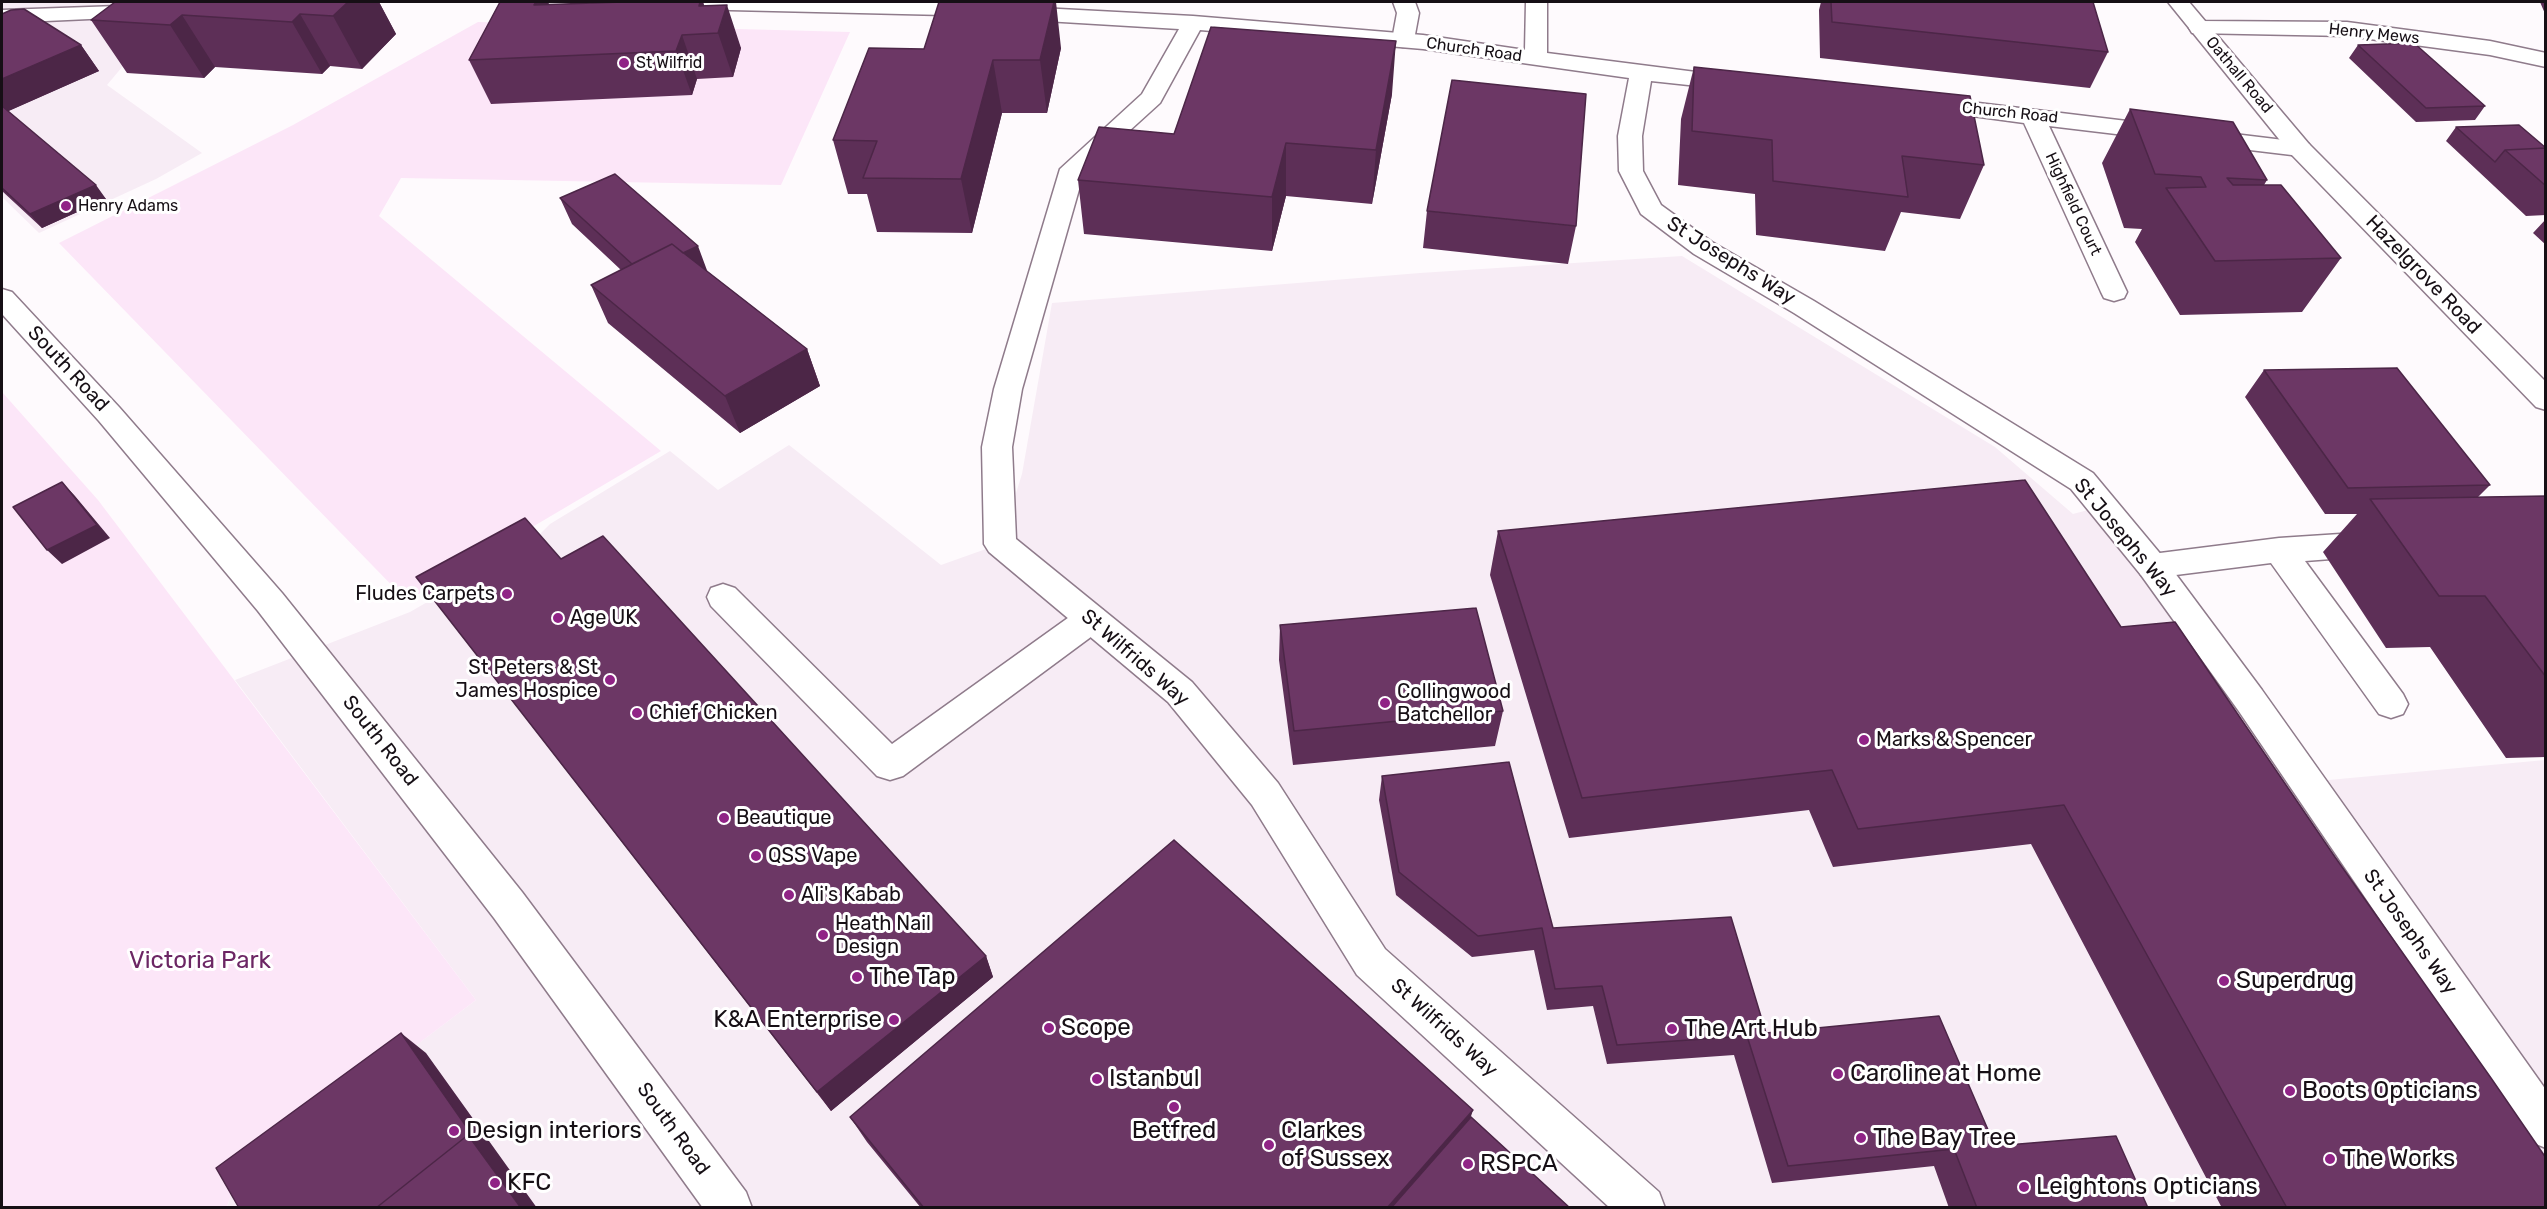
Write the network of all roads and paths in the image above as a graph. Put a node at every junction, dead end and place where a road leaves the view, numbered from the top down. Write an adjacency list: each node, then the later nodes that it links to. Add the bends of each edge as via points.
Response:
1 (644, 2): 5 (street, Church Road)
2 (1404, 2): 10 (street, via 1408,13)
3 (1538, 2): 11 (street)
4 (2178, 2): 9 (street, Oathall Road)
5 (946, 5): 8 (street, Church Road)
6 (169, 10): 7 (street)
7 (2, 17)
8 (1193, 23): 10 (street, Church Road); 25 (street, St Wilfrids Way, via 1152,98 1072,169 1008,388 997,447 1000,544)
9 (2200, 28): 12 (street, Henry Mews, via 2347,30 2490,48); 17 (street, Oathall Road)
10 (1402, 40): 11 (street, Church Road)
11 (1536, 59): 13 (street, Church Road)
12 (2546, 60)
13 (1641, 73): 14 (street, Church Road); 23 (street, St Josephs Way, via 1630,136 1631,171 1650,209 1704,248 2082,481)
14 (1760, 86)
15 (1914, 102): 16 (street, Church Road)
16 (2032, 115): 17 (street, Church Road); 18 (street, Highfield Court)
17 (2300, 149): 20 (street, Hazelgrove Road)
18 (2114, 292)
19 (2, 298): 28 (street, South Road, via 109,414 270,602 508,904)
20 (2546, 400)
21 (2395, 542): 22 (street)
22 (2279, 550): 23 (street); 26 (street)
23 (2152, 566): 27 (street, St Josephs Way, via 2250,699)
24 (723, 597): 25 (street, via 890,765)
25 (1091, 619): 29 (street, St Wilfrids Way, via 1180,692 1265,794 1371,962)
26 (2391, 704)
27 (2546, 1127)
28 (730, 1208)
29 (1643, 1208)

